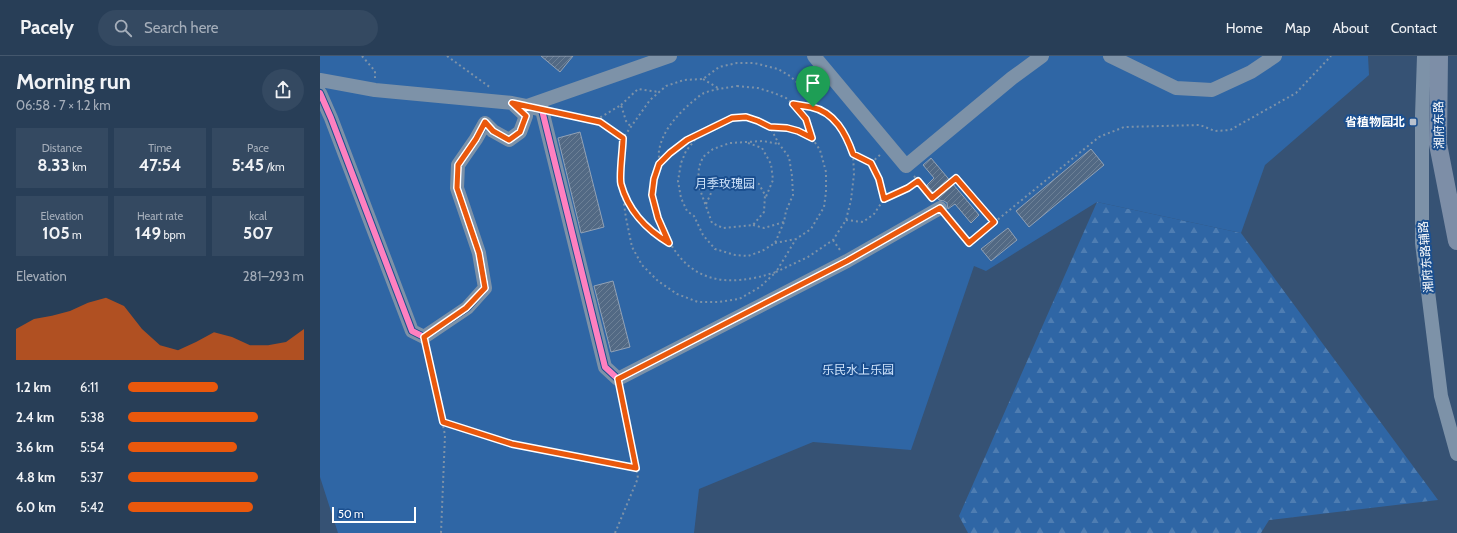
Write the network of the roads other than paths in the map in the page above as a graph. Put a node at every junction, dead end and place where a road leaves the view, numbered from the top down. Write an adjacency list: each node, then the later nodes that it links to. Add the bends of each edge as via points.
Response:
1 (670, 56): 11 (street)
2 (814, 56): 3 (street, via 906,166)
3 (1042, 56)
4 (1110, 56): 5 (street, via 1176,88 1212,90 1251,72)
5 (1276, 56)
6 (1424, 56): 14 (street, 湘府东路辅路, via 1422,243 1442,396)
7 (1440, 56): 13 (main road, 湘府东路, via 1438,144)
8 (320, 80): 10 (street, via 375,90)
9 (320, 93): 10 (street, via 412,331 424,337 466,308 485,288 479,253 457,188 458,165 485,122 493,131 509,140 520,132 526,116)
10 (512, 103): 11 (street)
11 (527, 106): 12 (street, via 542,110 606,367 618,379 847,261)
12 (936, 203)
13 (1457, 241)
14 (1457, 454)

